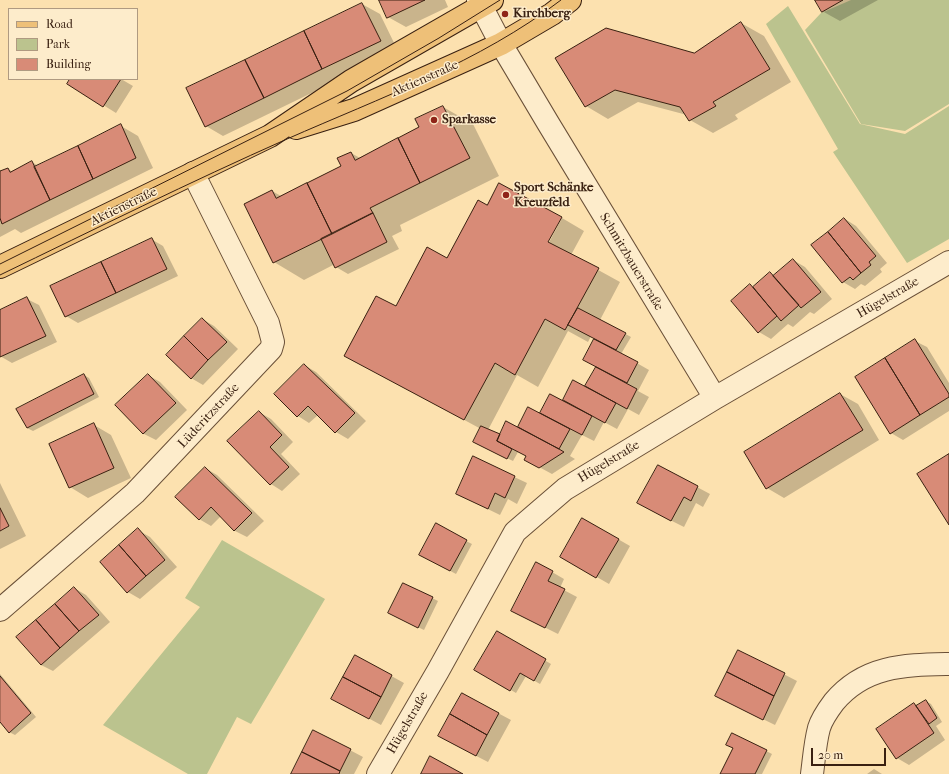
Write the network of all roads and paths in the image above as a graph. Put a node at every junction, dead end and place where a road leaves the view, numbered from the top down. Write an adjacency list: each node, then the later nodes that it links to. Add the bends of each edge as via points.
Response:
1 (570, 0): 3 (main road, Aktienstraße, via 552,14)
2 (484, 2): 3 (street, Schmitzbauerstraße); 4 (main road, Aktienstraße, via 351,81)
3 (501, 44): 4 (main road, Aktienstraße, via 354,110); 8 (street, Schmitzbauerstraße)
4 (270, 136): 5 (main road, Aktienstraße)
5 (193, 173): 7 (main road, Aktienstraße); 9 (street, Lüderitzstraße, via 262,310 273,342 271,349 135,493)
6 (949, 262): 8 (street, Hügelstraße)
7 (0, 267)
8 (714, 398): 11 (street, Hügelstraße, via 565,488 515,532)
9 (0, 610)
10 (949, 664): 12 (street, via 906,664 857,680 825,713 819,728)
11 (378, 774)
12 (812, 774)

